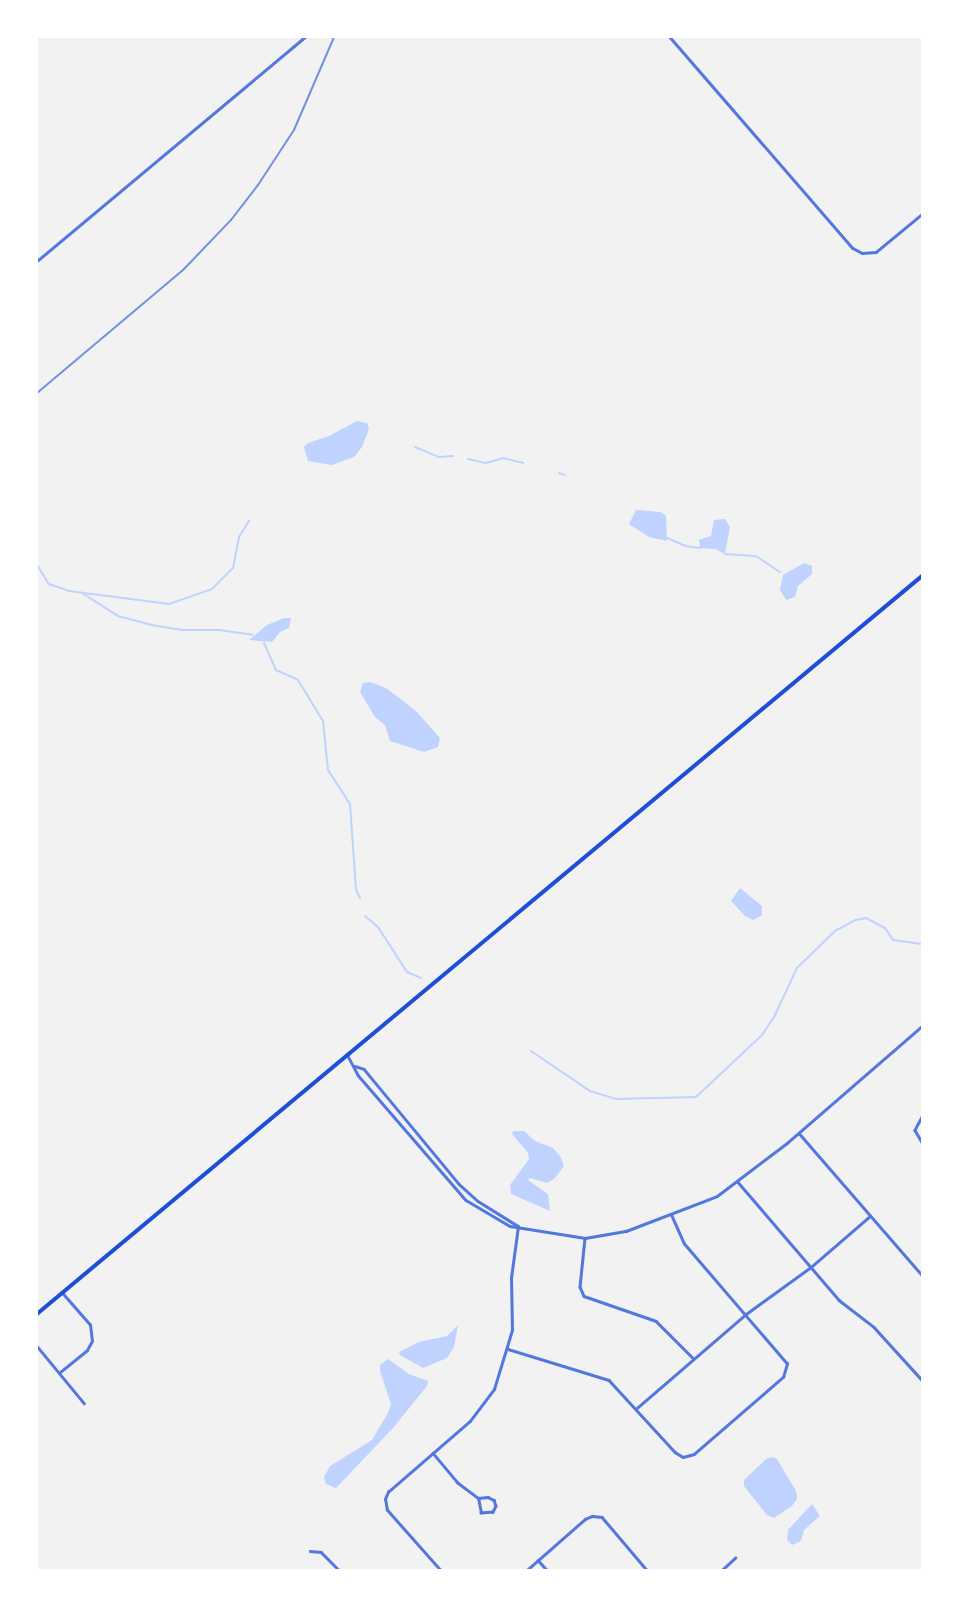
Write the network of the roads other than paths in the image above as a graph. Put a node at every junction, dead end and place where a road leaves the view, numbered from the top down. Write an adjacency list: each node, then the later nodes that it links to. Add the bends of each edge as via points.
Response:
1 (305, 37): 4 (street)
2 (670, 37): 3 (street, via 857,251 876,252)
3 (922, 214)
4 (37, 261)
5 (922, 576): 7 (main road)
6 (922, 1026): 12 (street)
7 (348, 1056): 8 (street); 21 (main road)
8 (355, 1066): 9 (street, via 364,1069); 10 (street)
9 (398, 1112): 10 (street); 17 (street, via 459,1184)
10 (393, 1116): 17 (street, via 466,1200 498,1221)
11 (922, 1117): 13 (street, via 915,1130)
12 (799, 1133): 14 (street); 16 (street)
13 (922, 1142)
14 (738, 1182): 15 (street); 19 (street)
15 (671, 1215): 18 (street, via 618,1233); 23 (street, via 684,1244)
16 (870, 1216): 19 (street); 20 (street)
17 (518, 1226): 18 (street); 25 (street)
18 (585, 1238): 26 (street, via 580,1287 584,1296 656,1321)
19 (811, 1267): 23 (street); 28 (street, via 847,1307 881,1333)
20 (922, 1275)
21 (62, 1293): 22 (main road); 27 (street, via 90,1325 92,1340 87,1350)
22 (37, 1314)
23 (746, 1314): 26 (street); 30 (street, via 784,1357 783,1377 688,1457 675,1452)
24 (37, 1346): 27 (street)
25 (508, 1349): 30 (street, via 609,1380); 31 (street, via 488,1399)
26 (693, 1358): 30 (street)
27 (59, 1373): 29 (street)
28 (922, 1380)
29 (84, 1403)
30 (637, 1408)
31 (433, 1453): 32 (street, via 457,1482); 37 (street, via 388,1492 384,1502)
32 (478, 1498): 32 (street, via 481,1513 493,1512 494,1500)
33 (310, 1550): 36 (street, via 321,1552)
34 (735, 1558): 41 (street)
35 (538, 1560): 38 (street); 39 (street); 40 (street, via 592,1516 602,1517)
36 (339, 1570)
37 (440, 1570)
38 (527, 1570)
39 (547, 1570)
40 (648, 1570)
41 (722, 1570)

